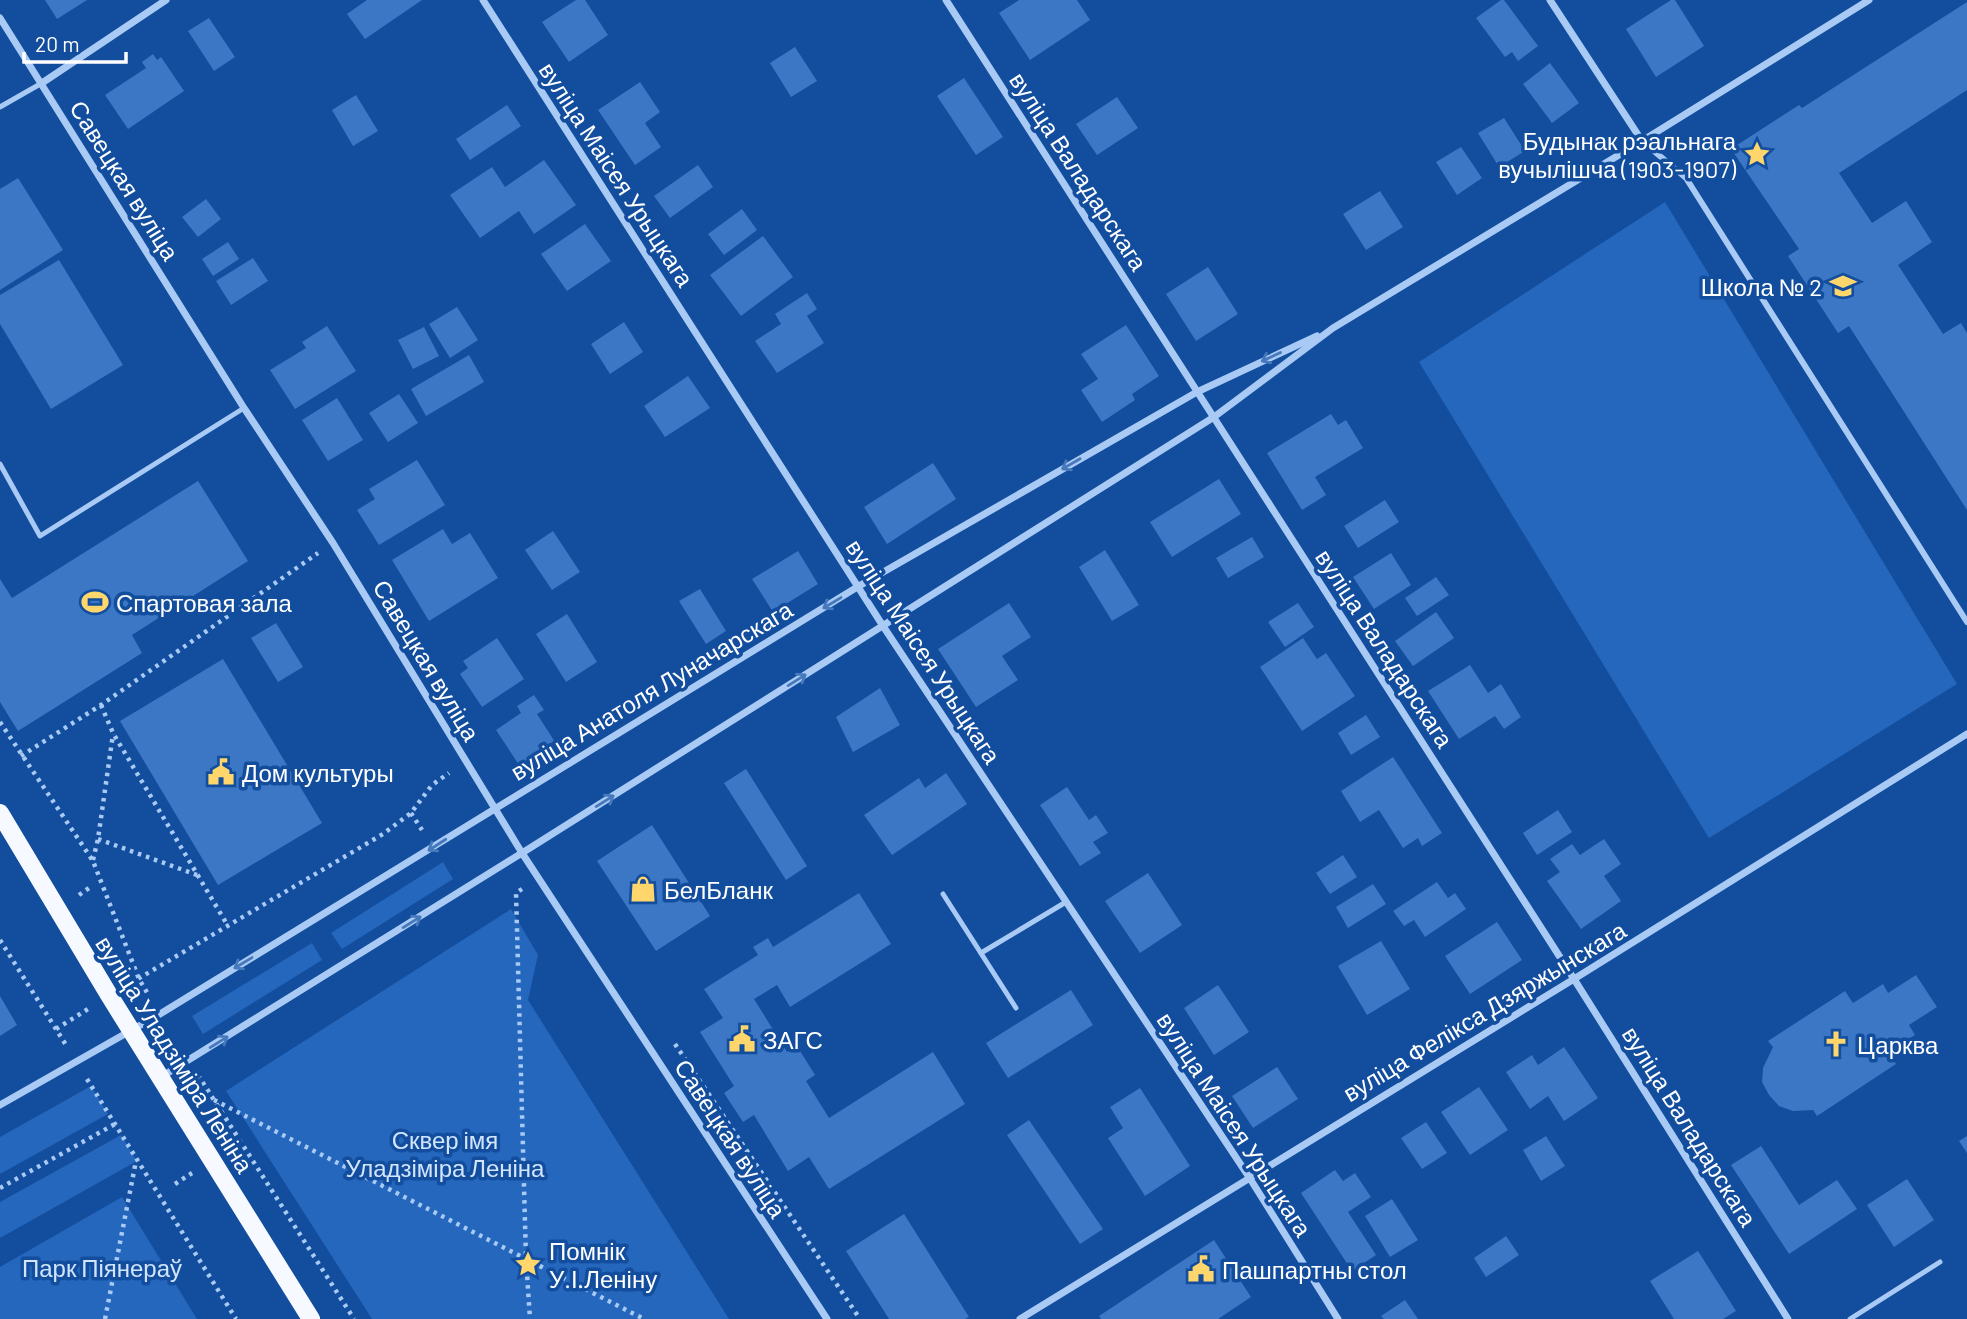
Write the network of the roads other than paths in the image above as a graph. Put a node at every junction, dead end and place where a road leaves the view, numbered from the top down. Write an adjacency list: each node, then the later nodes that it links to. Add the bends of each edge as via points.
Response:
1 (166, 0): 7 (street)
2 (483, 0): 15 (street, вуліца Маісея Урыцкага)
3 (946, 0): 11 (street, вуліца Валадарскага)
4 (1550, 0): 9 (street)
5 (1868, 0): 9 (street, вуліца Анатоля Луначарскага)
6 (0, 18): 7 (street, Савецкая вуліца)
7 (42, 83): 8 (lane); 12 (street, Савецкая вуліца)
8 (0, 107)
9 (1642, 141): 10 (street, вуліца Анатоля Луначарскага); 16 (street, via 1686,178)
10 (1333, 328): 11 (street, вуліца Анатоля Луначарскага, one-way to 11); 13 (street, вуліца Анатоля Луначарскага)
11 (1197, 392): 13 (street, вуліца Валадарскага); 15 (street, вуліца Анатоля Луначарскага, one-way to 15)
12 (244, 408): 14 (lane, via 40,536); 19 (street, Савецкая вуліца, via 333,543)
13 (1214, 417): 17 (street, вуліца Анатоля Луначарскага); 25 (street, вуліца Валадарскага)
14 (0, 464)
15 (859, 586): 17 (street, вуліца Маісея Урыцкага); 19 (street, вуліца Анатоля Луначарскага, one-way to 19)
16 (1967, 622)
17 (883, 626): 21 (street, вуліца Анатоля Луначарскага, one-way to 17); 23 (street, вуліца Маісея Урыцкага)
18 (1967, 734): 25 (street, вуліца Фелікса Дзяржынскага)
19 (494, 808): 21 (street, Савецкая вуліца); 27 (street, вуліца Анатоля Луначарскага, one-way to 27)
20 (0, 813): 27 (main road, вуліца Уладзіміра Леніна)
21 (522, 853): 28 (street, вуліца Анатоля Луначарскага, one-way to 21); 33 (street, Савецкая вуліца)
22 (943, 894): 24 (lane)
23 (1066, 902): 24 (lane); 30 (street, вуліца Маісея Урыцкага)
24 (981, 953): 26 (lane)
25 (1574, 979): 30 (street, вуліца Фелікса Дзяржынскага); 36 (street, вуліца Валадарскага)
26 (1016, 1008)
27 (130, 1030): 28 (main road, вуліца Уладзіміра Леніна); 29 (street, вуліца Анатоля Луначарскага)
28 (160, 1077): 32 (main road, вуліца Уладзіміра Леніна)
29 (0, 1105)
30 (1249, 1177): 34 (street, вуліца Фелікса Дзяржынскага); 35 (street, вуліца Маісея Урыцкага)
31 (1940, 1262): 37 (lane)
32 (311, 1319)
33 (827, 1319)
34 (1020, 1319)
35 (1338, 1319)
36 (1788, 1319)
37 (1850, 1319)

